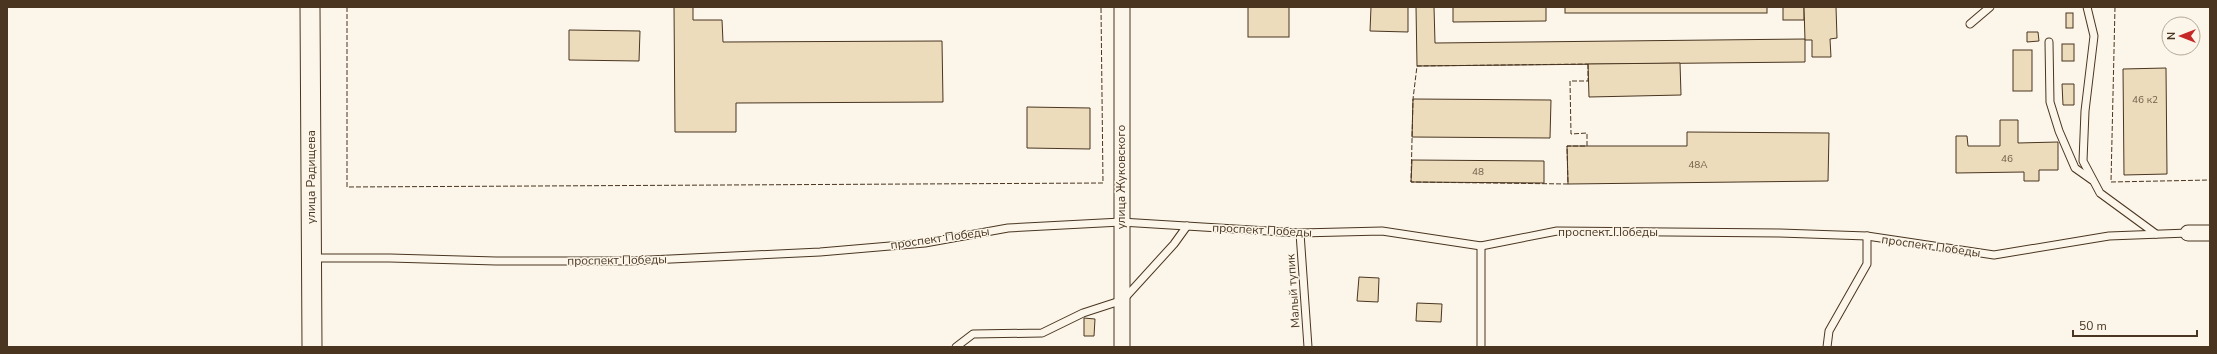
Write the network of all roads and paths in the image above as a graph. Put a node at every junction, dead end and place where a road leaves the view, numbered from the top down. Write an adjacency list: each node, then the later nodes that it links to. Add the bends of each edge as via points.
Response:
1 (310, 7): 16 (street, улица Радищева)
2 (1122, 7): 8 (street, улица Жуковского)
3 (1990, 7): 5 (lane)
4 (2087, 7): 7 (lane, via 2094,36 2085,111 2083,161)
5 (1970, 24)
6 (2049, 42): 7 (lane, via 2050,102 2059,131 2075,168)
7 (2094, 182): 13 (lane, via 2100,193)
8 (1121, 222): 9 (lane, проспект Победы); 16 (lane, проспект Победы, via 1008,228 925,242 820,252 636,261 496,262); 17 (street, улица Жуковского)
9 (1187, 226): 11 (lane, проспект Победы); 17 (lane)
10 (2188, 232): 12 (street, проспект Победы); 13 (lane, проспект Победы)
11 (1300, 233): 15 (lane, проспект Победы, via 1382,231); 21 (lane, Малый тупик)
12 (2210, 233)
13 (2156, 234): 14 (lane, проспект Победы, via 2108,236 1994,255)
14 (1867, 236): 15 (lane, проспект Победы, via 1557,232); 23 (lane, via 1867,264 1829,331)
15 (1480, 246): 22 (lane)
16 (312, 258): 18 (street, улица Радищева)
17 (1123, 300): 19 (lane, via 1083,313 1042,333 973,334); 20 (street, улица Жуковского)
18 (312, 347)
19 (956, 347)
20 (1122, 347)
21 (1308, 347)
22 (1481, 347)
23 (1827, 347)

